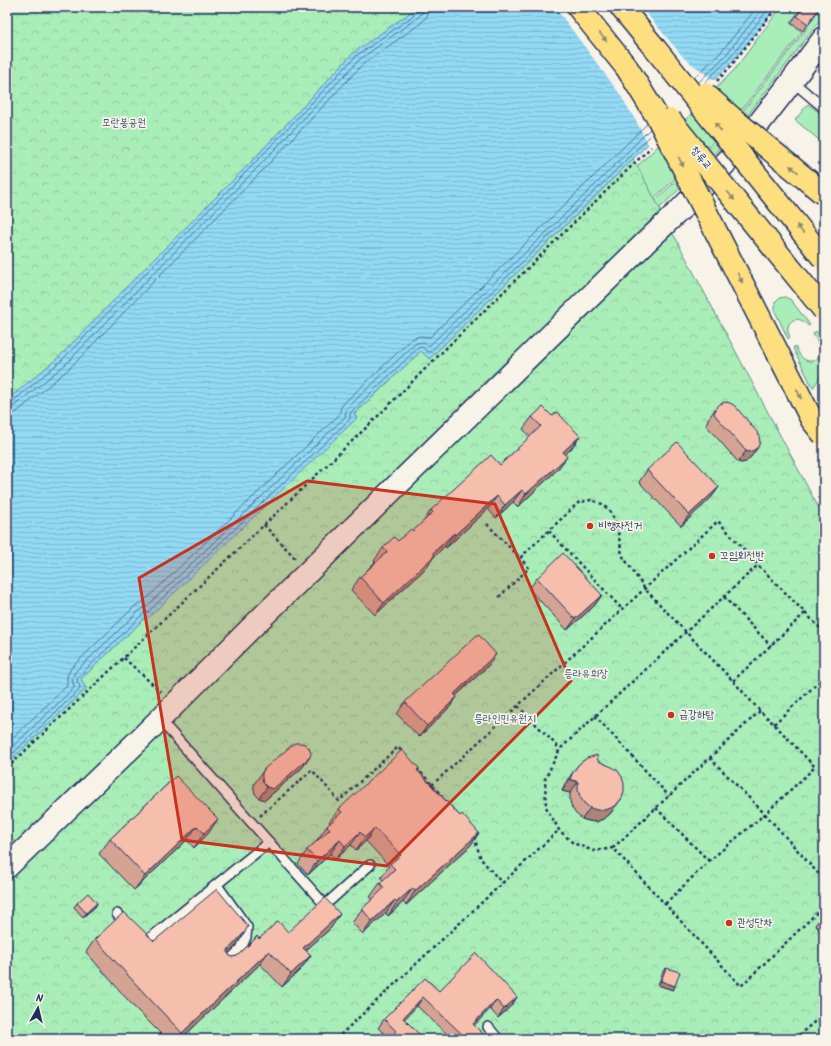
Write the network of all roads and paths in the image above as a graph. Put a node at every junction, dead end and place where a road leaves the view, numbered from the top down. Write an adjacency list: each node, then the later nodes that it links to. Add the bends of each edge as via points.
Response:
1 (578, 7): 6 (main road, 청류교, one-way to 6)
2 (621, 7): 5 (main road)
3 (777, 7): 8 (path, via 730,67)
4 (824, 38): 7 (street)
5 (653, 46): 11 (main road, one-way to 5, bridge, via 732,118); 12 (main road, one-way to 5, bridge)
6 (627, 68): 13 (main road, 청류교, one-way to 13, bridge); 14 (main road, one-way to 14, bridge, via 659,120 812,420)
7 (792, 81): 9 (lane); 36 (street, via 739,149 683,207)
8 (714, 83)
9 (824, 108)
10 (655, 143): 16 (path)
11 (824, 194)
12 (824, 259)
13 (824, 310)
14 (824, 435)
15 (487, 524): 18 (path)
16 (264, 525): 19 (path); 29 (path)
17 (550, 531): 18 (path); 21 (path, via 578,503 591,500 602,504 610,511 617,526 622,555); 24 (path)
18 (520, 558): 22 (path, via 529,568)
19 (298, 560)
20 (758, 565): 21 (path, via 718,521); 23 (path); 25 (path)
21 (646, 589): 24 (path); 26 (path)
22 (499, 597)
23 (724, 597): 26 (path); 28 (path)
24 (622, 609): 33 (path)
25 (805, 613): 27 (path); 28 (path)
26 (686, 632): 31 (path); 35 (path)
27 (824, 632)
28 (771, 646): 31 (path)
29 (124, 658): 32 (path); 42 (path)
30 (824, 677): 37 (path)
31 (733, 681): 34 (path)
32 (160, 692)
33 (518, 706): 38 (path); 43 (path)
34 (760, 711): 37 (path); 40 (path)
35 (595, 716): 38 (path); 44 (path)
36 (159, 720): 51 (lane); 55 (street)
37 (774, 724): 48 (path, via 815,767)
38 (560, 749): 49 (path, via 545,779 546,807)
39 (408, 758): 47 (path, via 398,748 339,801 312,770 260,817)
40 (710, 758): 44 (path); 48 (path)
41 (412, 764): 43 (path)
42 (7, 768)
43 (432, 785): 45 (path)
44 (669, 796): 46 (path)
45 (442, 797)
46 (656, 808): 52 (path); 53 (path)
47 (255, 811)
48 (765, 814): 53 (path); 56 (path)
49 (558, 830): 52 (path, via 573,842 594,851); 57 (path)
50 (473, 833): 57 (path, via 481,859)
51 (269, 842): 54 (lane, via 325,904); 58 (lane)
52 (613, 848): 59 (path)
53 (709, 861): 59 (path)
54 (370, 865)
55 (7, 867)
56 (824, 880)
57 (502, 883): 65 (path)
58 (217, 884): 61 (lane, via 143,944); 62 (lane, via 247,927 241,949)
59 (665, 904): 60 (path, via 741,986)
60 (824, 906)
61 (117, 914)
62 (224, 965)
63 (824, 1014): 67 (path)
64 (488, 1027): 66 (lane)
65 (336, 1039)
66 (498, 1039)
67 (794, 1039)

